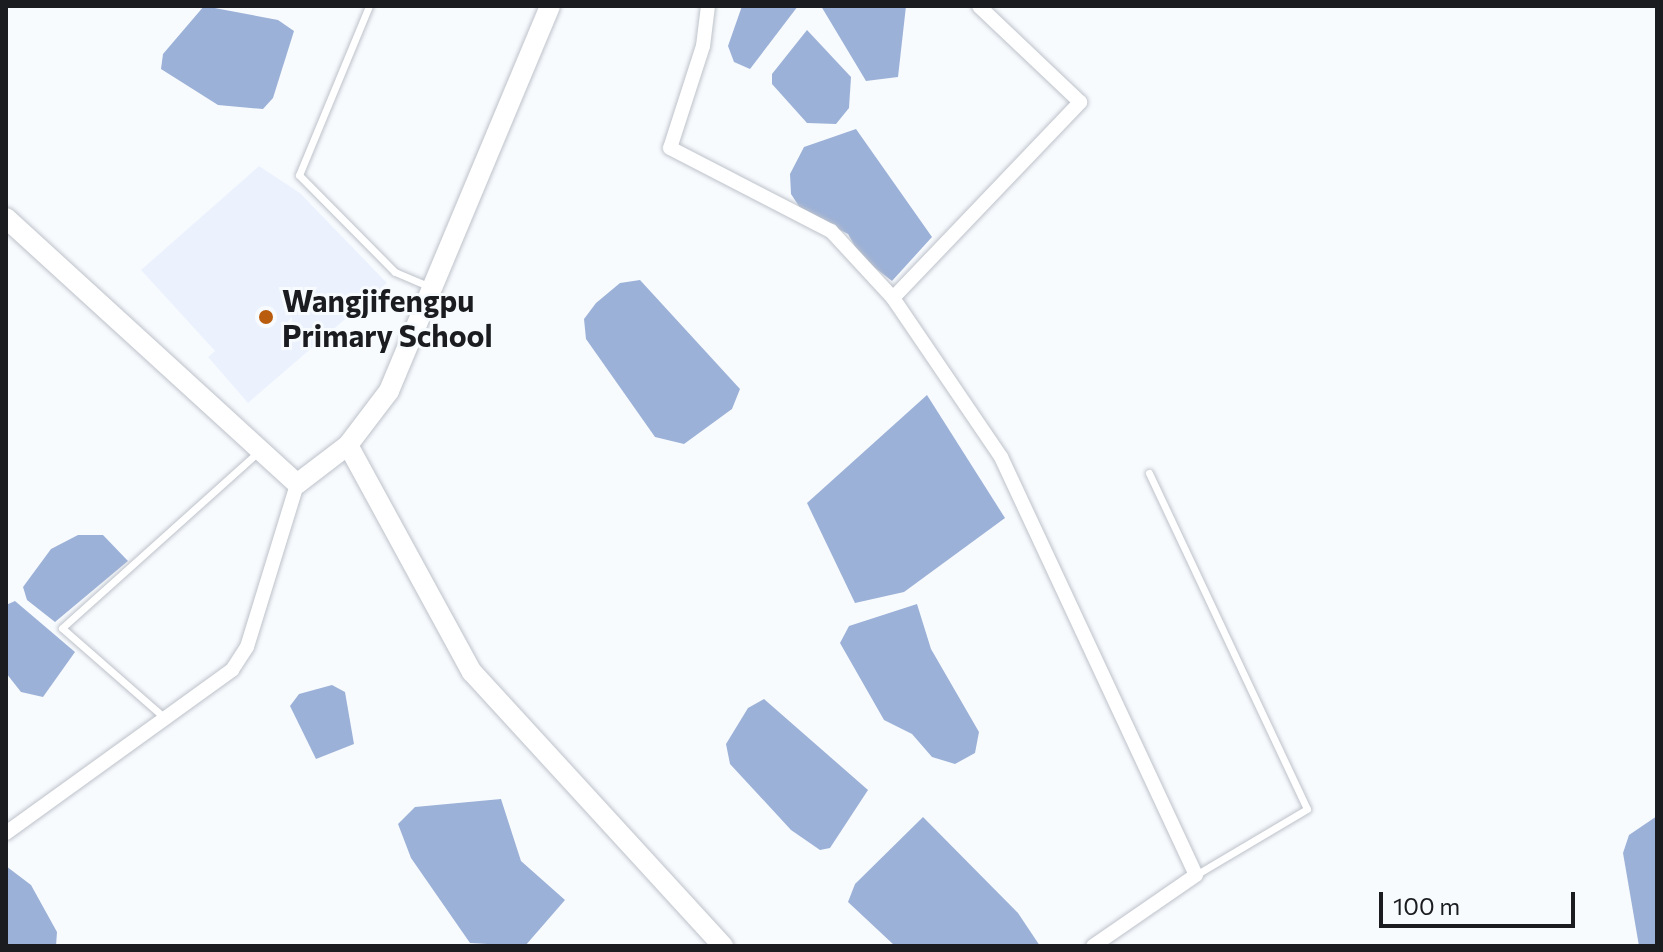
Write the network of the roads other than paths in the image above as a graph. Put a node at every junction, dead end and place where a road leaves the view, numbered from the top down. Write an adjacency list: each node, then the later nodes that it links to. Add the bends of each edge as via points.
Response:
1 (369, 6): 6 (lane, via 299,175 395,272)
2 (550, 6): 6 (street)
3 (708, 6): 7 (street, via 703,46 670,148 831,231)
4 (979, 6): 7 (street, via 1080,102)
5 (6, 218): 9 (street)
6 (436, 289): 8 (street, via 389,391)
7 (893, 298): 14 (street, via 1001,457)
8 (348, 445): 11 (street); 15 (street, via 472,672)
9 (261, 450): 11 (street); 12 (lane, via 62,628)
10 (1149, 473): 14 (lane, via 1307,809)
11 (297, 484): 12 (street, via 247,647 210,692)
12 (166, 719): 13 (street)
13 (6, 833)
14 (1196, 875): 16 (street)
15 (723, 946)
16 (1093, 946)

